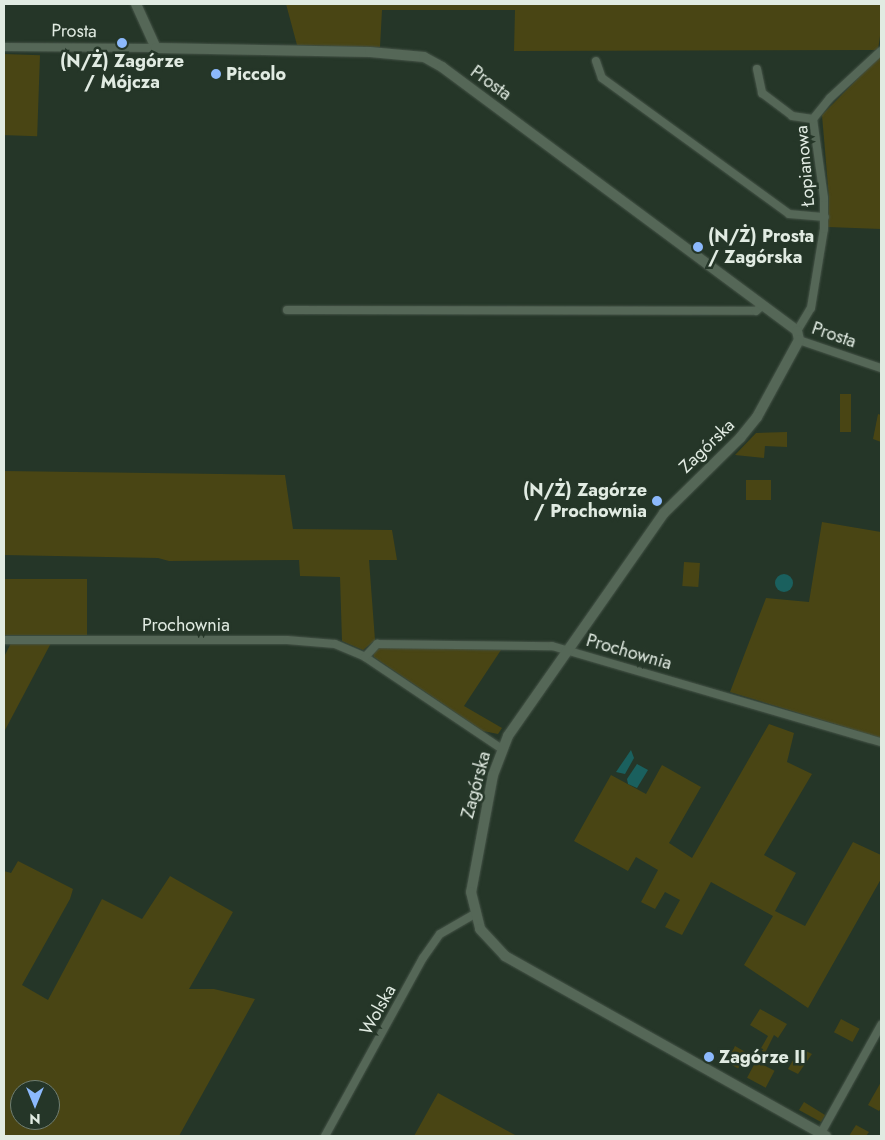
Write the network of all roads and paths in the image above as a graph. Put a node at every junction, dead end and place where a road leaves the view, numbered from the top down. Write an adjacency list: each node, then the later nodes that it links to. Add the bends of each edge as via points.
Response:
1 (136, 4): 3 (street)
2 (4, 47): 3 (street, Prosta)
3 (156, 48): 9 (street, Prosta, via 370,52 424,58 450,73)
4 (881, 51): 7 (street, Łopianowa, via 830,98)
5 (596, 61): 8 (street, via 602,78 785,211 800,218)
6 (758, 69): 7 (street, via 762,93 792,116)
7 (813, 119): 8 (street, Łopianowa)
8 (825, 218): 11 (street, Łopianowa, via 811,308)
9 (763, 305): 10 (street, via 756,311); 11 (street, Prosta)
10 (288, 310)
11 (798, 336): 12 (street, Prosta); 14 (street, Zagórska, via 750,427 664,513)
12 (881, 368)
13 (4, 640): 15 (street, Prochownia, via 307,640 335,644)
14 (568, 650): 15 (street, Prochownia, via 552,646 378,644); 16 (street, Prochownia); 17 (street, Zagórska)
15 (365, 656): 17 (street, Prochownia)
16 (881, 742)
17 (502, 749): 18 (street, Zagórska, via 493,775 472,874)
18 (474, 914): 20 (street, Zagórska, via 490,943 514,962); 21 (street, Wolska, via 440,934 423,958)
19 (881, 1025): 20 (street)
20 (823, 1135)
21 (325, 1136)

